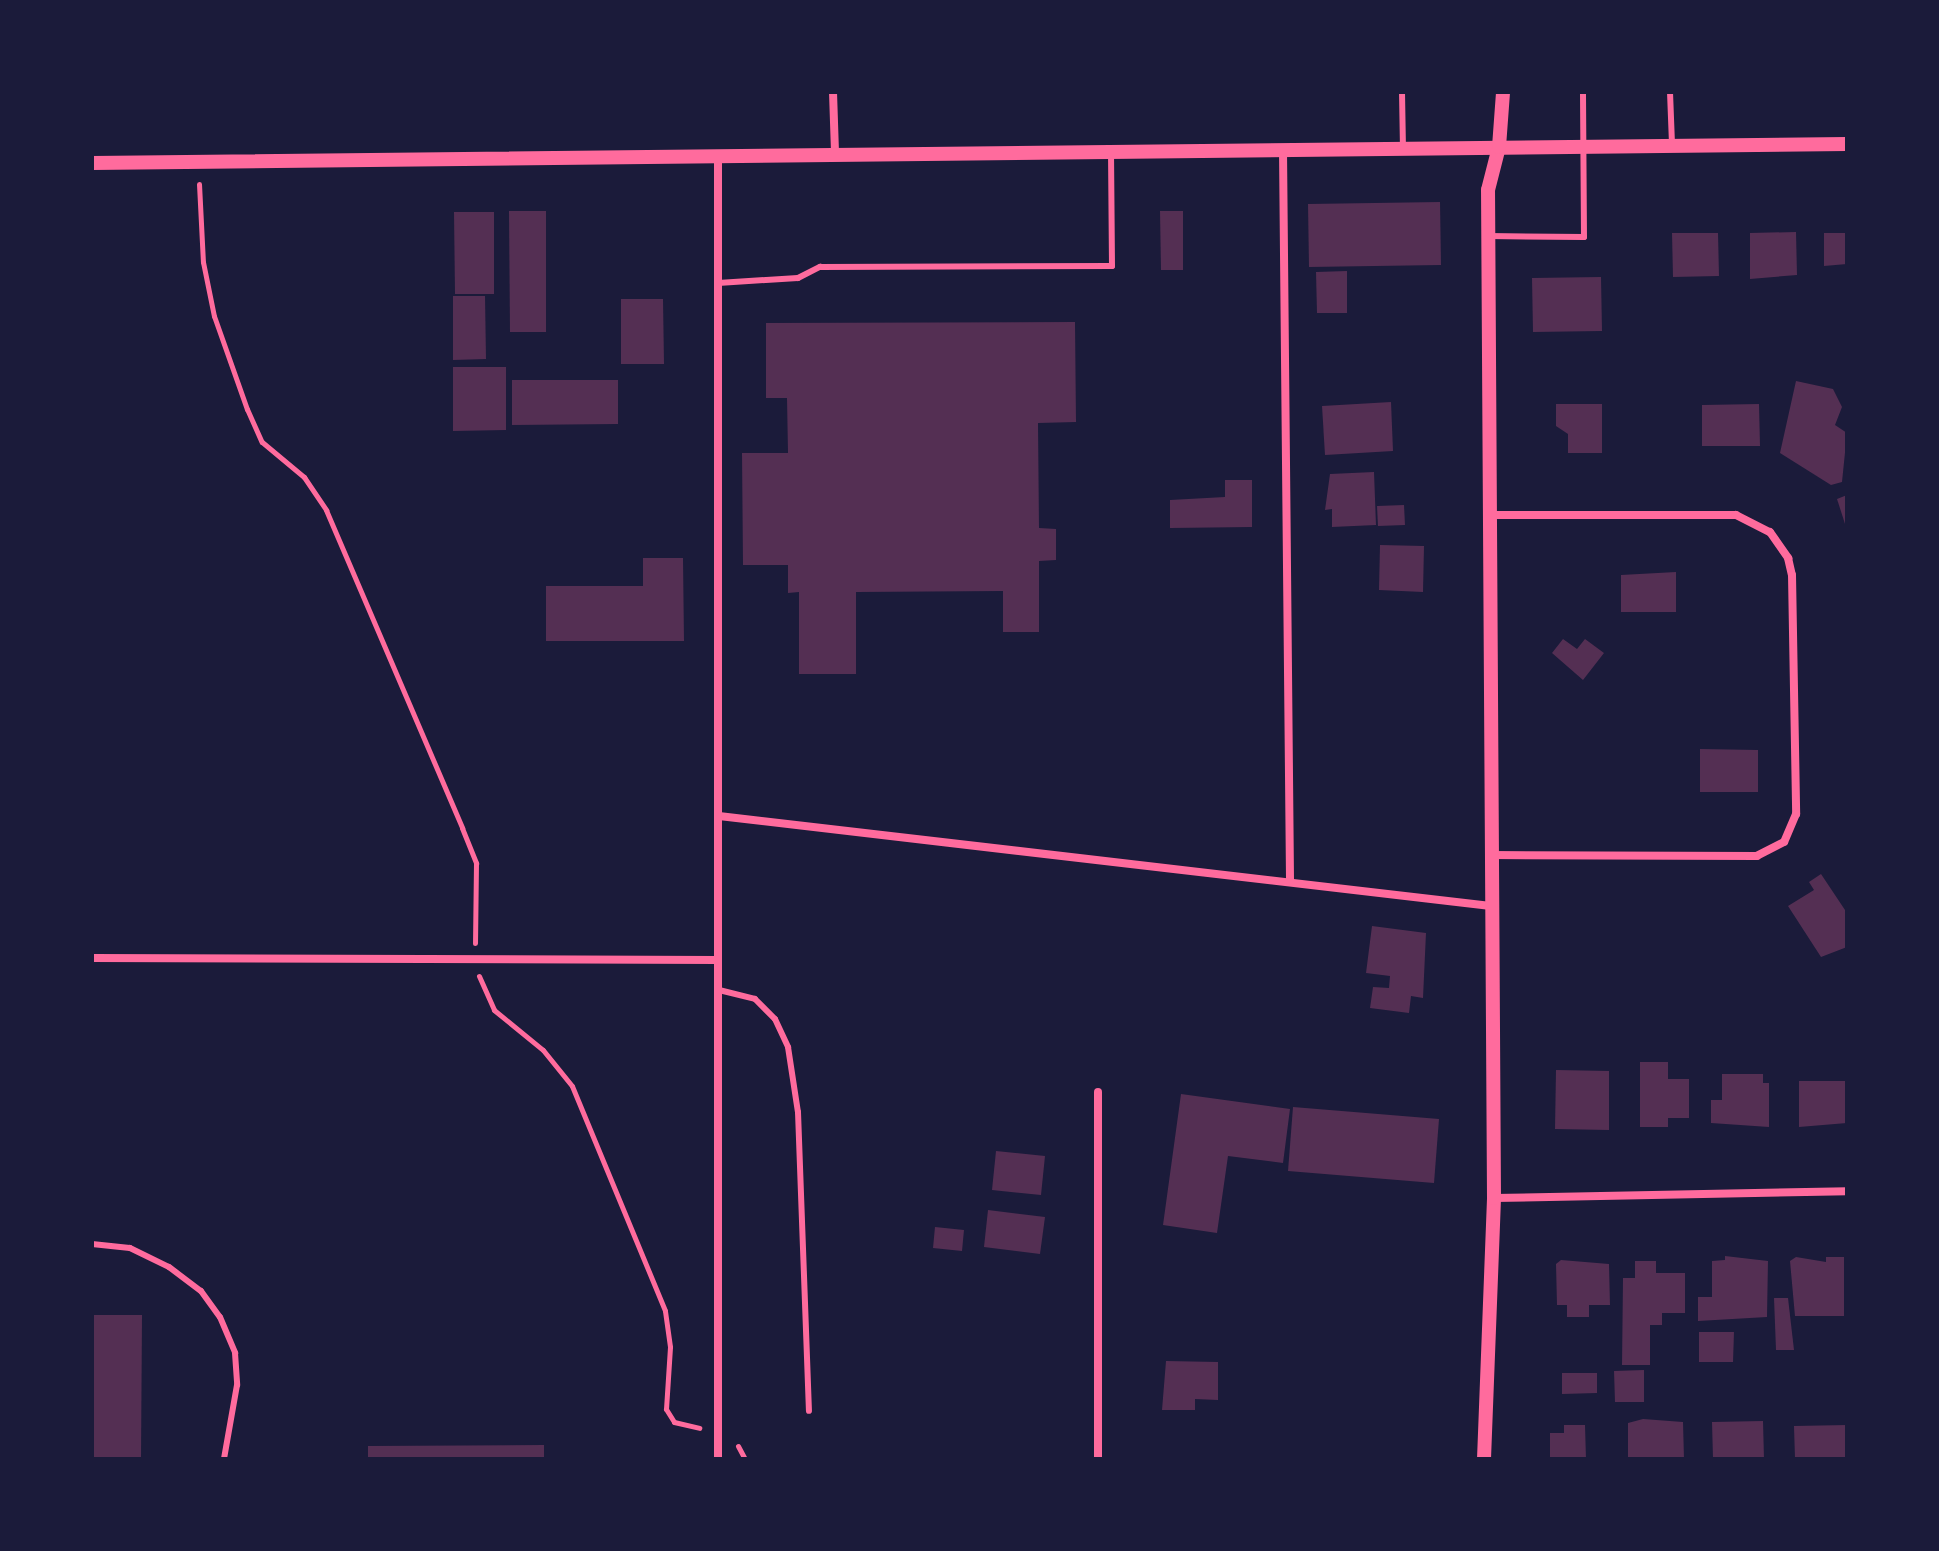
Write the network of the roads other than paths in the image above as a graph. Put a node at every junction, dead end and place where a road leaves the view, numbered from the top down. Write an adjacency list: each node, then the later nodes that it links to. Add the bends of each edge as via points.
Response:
1 (833, 92): 13 (street)
2 (1402, 92): 10 (lane)
3 (1503, 92): 11 (street)
4 (1583, 92): 8 (lane)
5 (1670, 92): 7 (lane)
6 (1847, 144): 7 (street)
7 (1672, 145): 8 (street)
8 (1584, 146): 11 (street); 16 (lane, via 1584,237)
9 (1283, 147): 10 (street); 12 (street); 21 (street)
10 (1403, 147): 11 (street)
11 (1499, 147): 16 (street, via 1488,190)
12 (1111, 149): 13 (street); 17 (lane, via 1112,266 820,267 798,278)
13 (835, 153): 14 (street)
14 (718, 154): 15 (street); 17 (street)
15 (92, 163)
16 (1488, 236): 18 (street)
17 (718, 283): 19 (street)
18 (1488, 515): 20 (street); 20 (street, via 1736,515 1770,532 1788,558 1792,575 1796,814 1784,842 1757,856)
19 (719, 816): 21 (street); 24 (street)
20 (1491, 855): 22 (street)
21 (1290, 881): 22 (street)
22 (1491, 906): 28 (street)
23 (92, 958): 24 (street)
24 (718, 960): 25 (street)
25 (719, 990): 30 (lane, via 755,999 775,1019 788,1047 798,1112); 32 (street)
26 (1098, 1092): 33 (street)
27 (1847, 1191): 28 (street)
28 (1494, 1198): 34 (street)
29 (92, 1244): 31 (lane, via 130,1248 169,1267 201,1291 220,1317 235,1353 237,1385)
30 (809, 1411)
31 (224, 1459)
32 (718, 1459)
33 (1098, 1459)
34 (1484, 1459)

